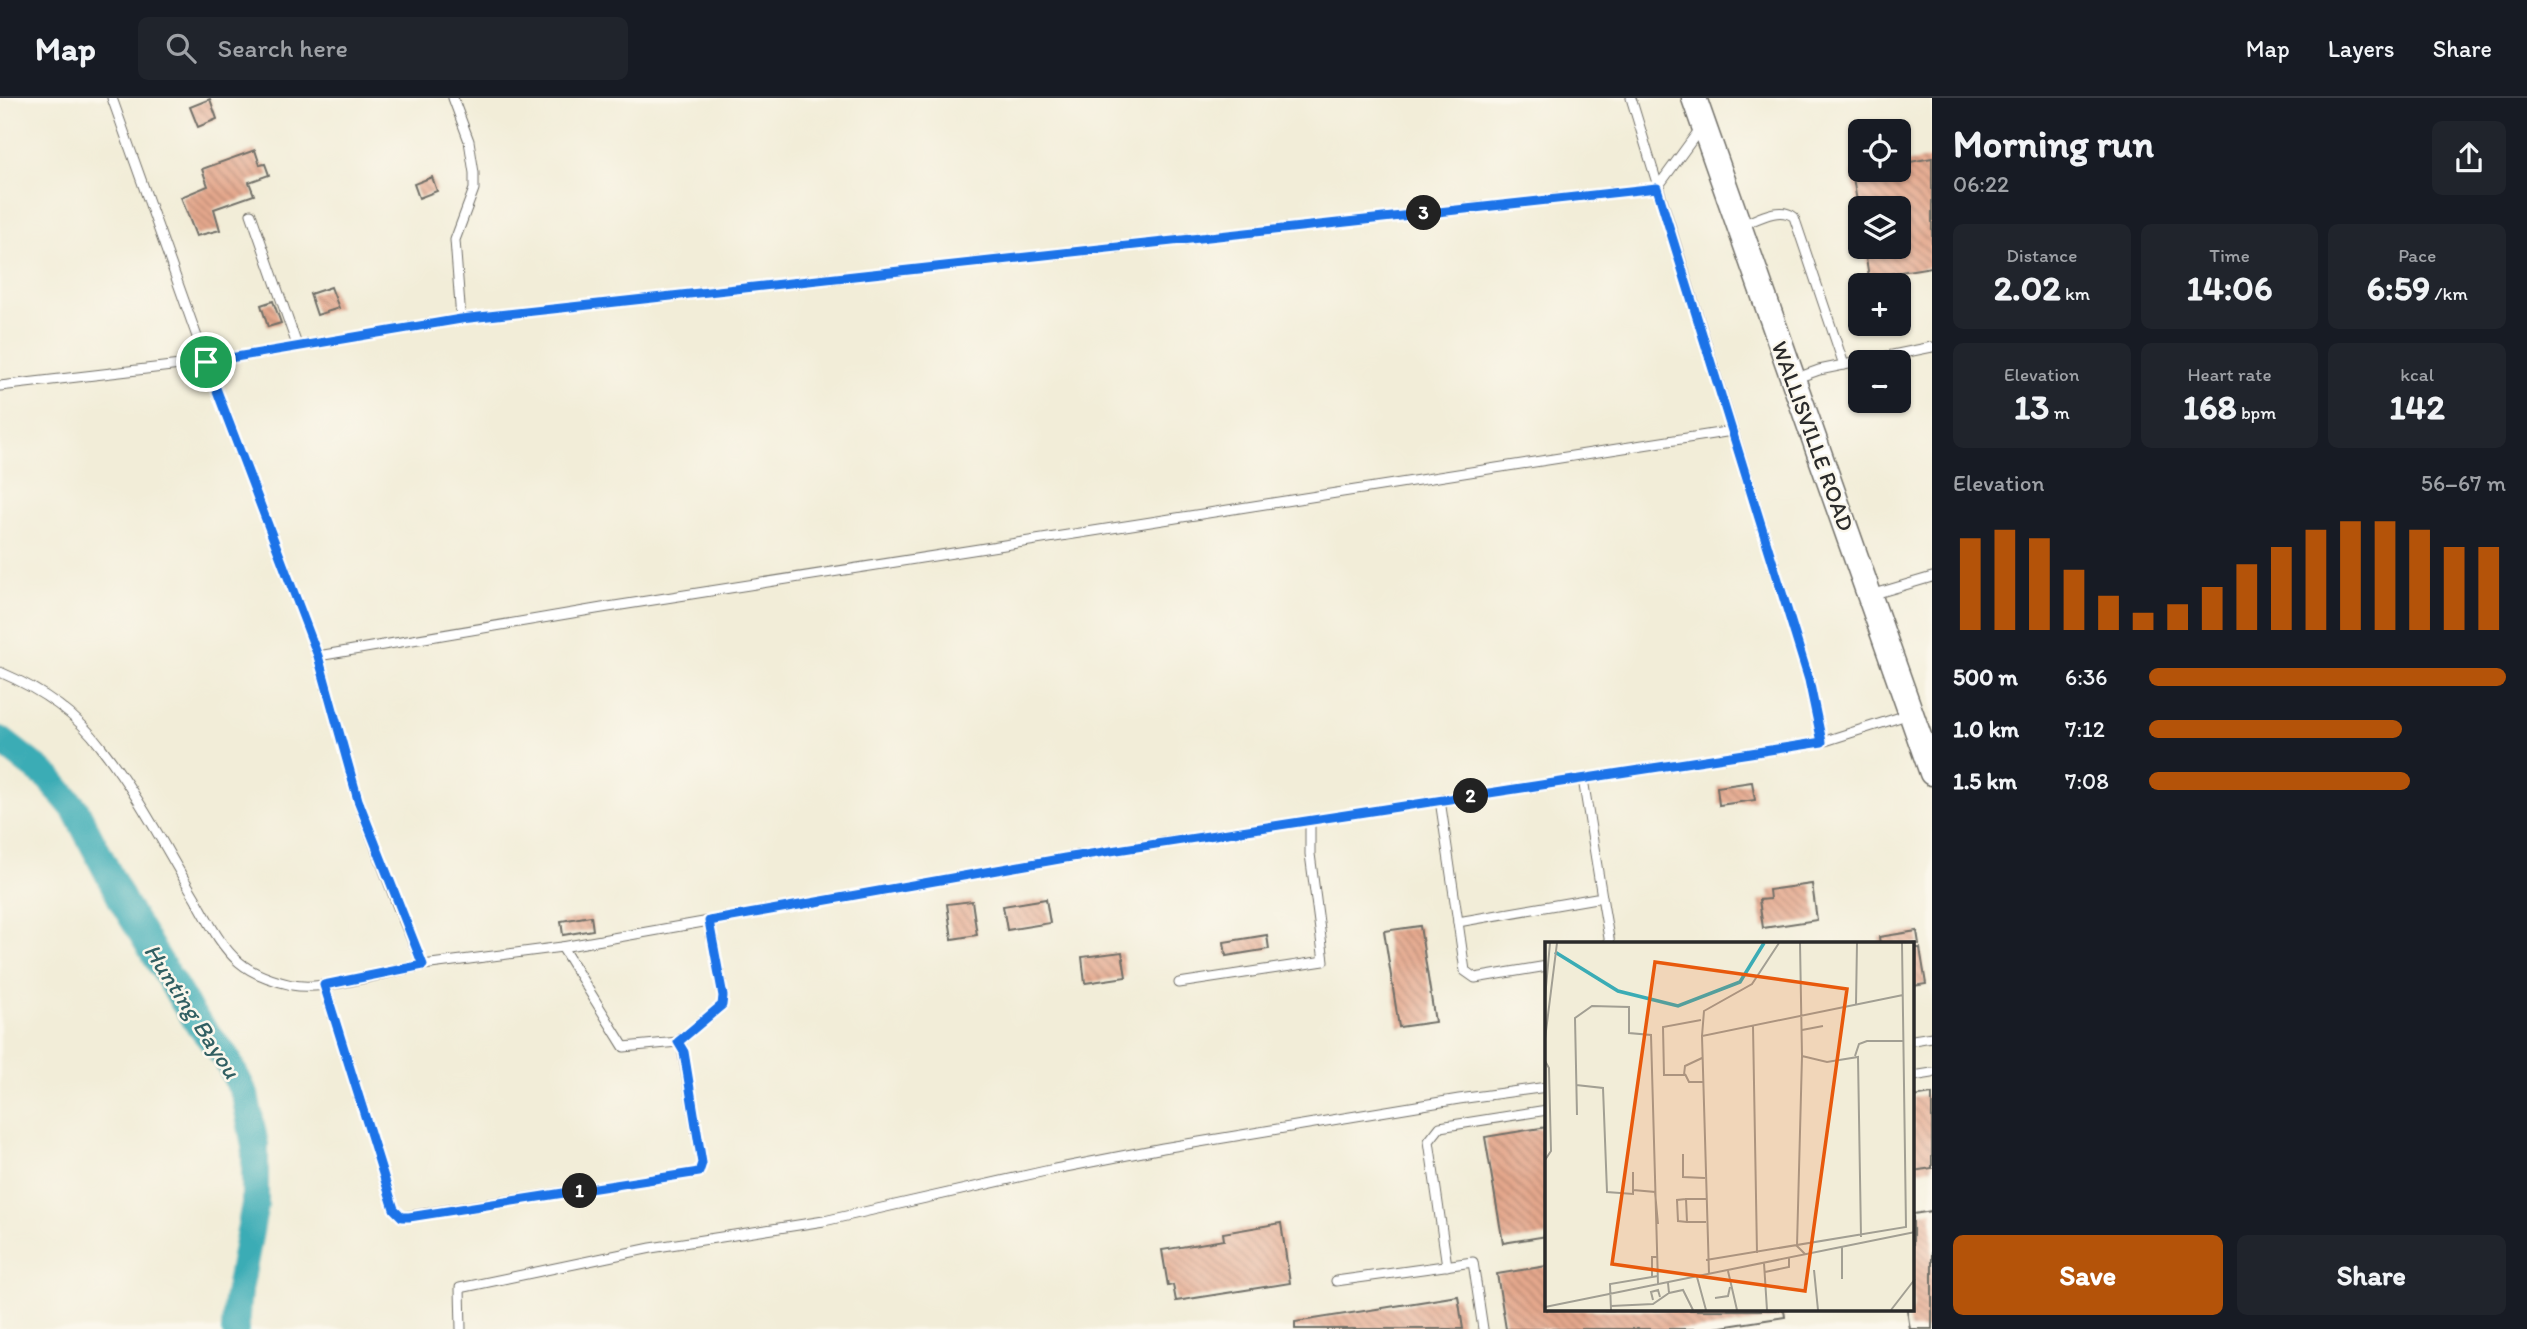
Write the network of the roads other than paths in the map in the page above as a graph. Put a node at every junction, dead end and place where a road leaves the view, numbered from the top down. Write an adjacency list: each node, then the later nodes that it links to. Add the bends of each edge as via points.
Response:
1 (113, 98): 12 (lane)
2 (453, 98): 9 (lane, via 469,141 474,173 474,189 455,240)
3 (1631, 98): 6 (lane)
4 (1694, 98): 5 (main road, WALLISVILLE ROAD)
5 (1703, 125): 6 (lane); 8 (main road, WALLISVILLE ROAD)
6 (1657, 188): 9 (lane); 16 (lane)
7 (251, 214): 10 (lane)
8 (1739, 226): 13 (lane, via 1779,211 1794,217); 14 (main road, WALLISVILLE ROAD)
9 (461, 319): 10 (lane)
10 (297, 345): 12 (lane)
11 (1932, 347): 13 (lane)
12 (206, 362): 15 (lane); 19 (lane)
13 (1844, 365): 14 (lane)
14 (1793, 380): 18 (main road, WALLISVILLE ROAD)
15 (0, 386)
16 (1732, 431): 19 (lane); 22 (lane, via 1809,680)
17 (1932, 577): 18 (lane)
18 (1870, 595): 21 (main road, WALLISVILLE ROAD)
19 (318, 656): 32 (lane, via 358,800)
20 (0, 672): 35 (lane, via 52,699 100,746 218,936 239,962 261,976 294,986)
21 (1911, 713): 22 (lane); 23 (main road, WALLISVILLE ROAD)
22 (1822, 742): 24 (lane)
23 (1932, 773)
24 (1583, 779): 25 (lane); 27 (lane)
25 (1440, 800): 26 (lane); 29 (lane)
26 (1310, 820): 28 (lane); 34 (lane, via 1324,961)
27 (1602, 897): 29 (lane); 30 (lane)
28 (709, 921): 31 (lane); 38 (lane, via 722,1005)
29 (1458, 922): 33 (lane, via 1465,971 1475,978)
30 (1611, 942)
31 (562, 947): 32 (lane); 38 (lane, via 624,1047)
32 (423, 965): 35 (lane)
33 (1545, 966)
34 (1179, 983)
35 (324, 985): 38 (lane, via 394,1209 402,1217 699,1172 702,1163 684,1052)
36 (1932, 1037): 37 (lane)
37 (1914, 1040)
38 (678, 1042)
39 (1932, 1073): 40 (lane)
40 (1914, 1076)
41 (1545, 1087): 45 (lane, via 1163,1148 824,1221 651,1248 460,1288)
42 (1545, 1110): 43 (lane, via 1440,1127 1429,1141)
43 (1447, 1266): 44 (lane); 46 (lane, via 1473,1262)
44 (1336, 1281)
45 (461, 1329)
46 (1483, 1329)

